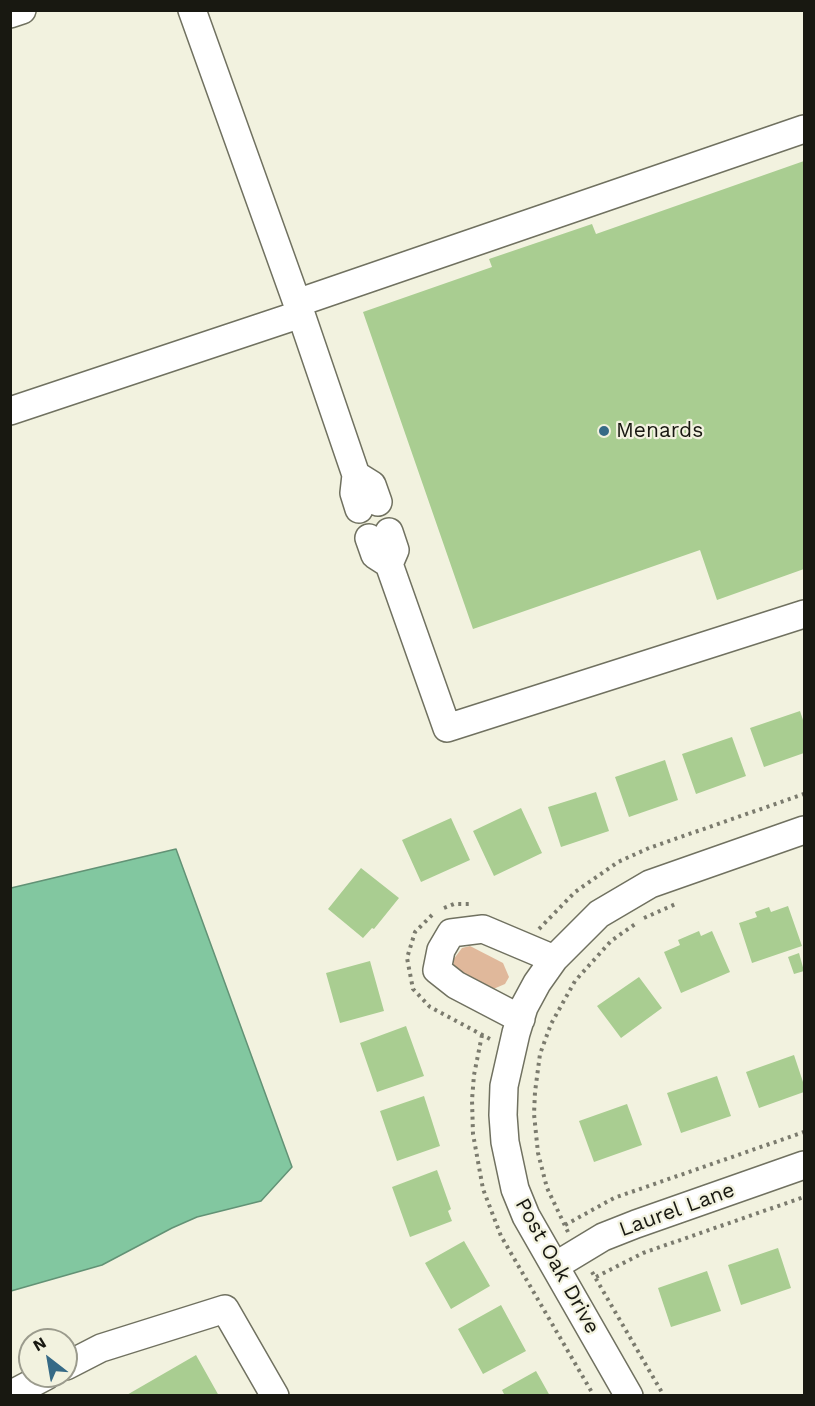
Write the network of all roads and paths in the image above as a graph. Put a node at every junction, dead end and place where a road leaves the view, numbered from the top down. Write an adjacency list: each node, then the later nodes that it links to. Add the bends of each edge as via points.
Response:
1 (22, 10): 3 (street)
2 (192, 10): 5 (street)
3 (10, 15)
4 (804, 129): 5 (street)
5 (299, 308): 6 (street); 7 (street, via 356,476 372,485)
6 (10, 411)
7 (368, 505)
8 (379, 535): 9 (street, via 375,555 389,564 447,728)
9 (804, 614)
10 (804, 794): 13 (path, via 618,862 575,892)
11 (804, 830): 14 (street, Post Oak Drive, via 650,884 599,914)
12 (686, 900): 21 (path, via 642,920 596,956 574,981 547,1033 536,1077 535,1129 544,1179)
13 (536, 933)
14 (554, 959): 15 (street, Post Oak Drive, via 537,982); 15 (street, via 483,929 452,933 441,950 437,970 456,985)
15 (521, 1019): 23 (street, Post Oak Drive, via 504,1086 505,1142 515,1189)
16 (482, 1035): 17 (path)
17 (493, 1041)
18 (804, 1132): 21 (path, via 614,1198)
19 (804, 1166): 22 (street, Laurel Lane, via 636,1224)
20 (804, 1197): 24 (path, via 644,1252)
21 (565, 1225): 22 (path)
22 (580, 1251): 23 (street, Laurel Lane); 24 (path)
23 (555, 1266): 27 (street, Post Oak Drive)
24 (596, 1278): 28 (path)
25 (78, 1360): 26 (street, via 101,1348 225,1309)
26 (275, 1395)
27 (629, 1395)
28 (664, 1395)

